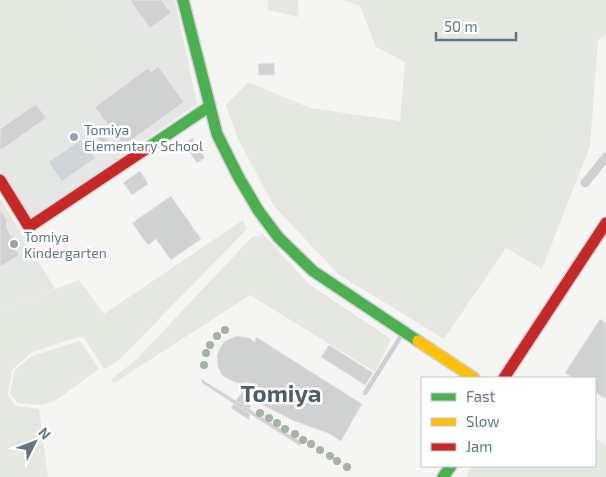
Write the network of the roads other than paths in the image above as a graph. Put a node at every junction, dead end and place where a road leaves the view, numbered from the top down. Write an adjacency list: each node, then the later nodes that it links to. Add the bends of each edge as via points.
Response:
1 (183, 0): 2 (street)
2 (210, 106): 4 (street, via 29,227); 7 (street, via 217,134 238,176 278,237 313,271)
3 (606, 157): 5 (street)
4 (0, 180)
5 (585, 183)
6 (606, 223): 9 (street)
7 (403, 332): 8 (street); 10 (lane)
8 (472, 377)
9 (505, 377)
10 (365, 393)

